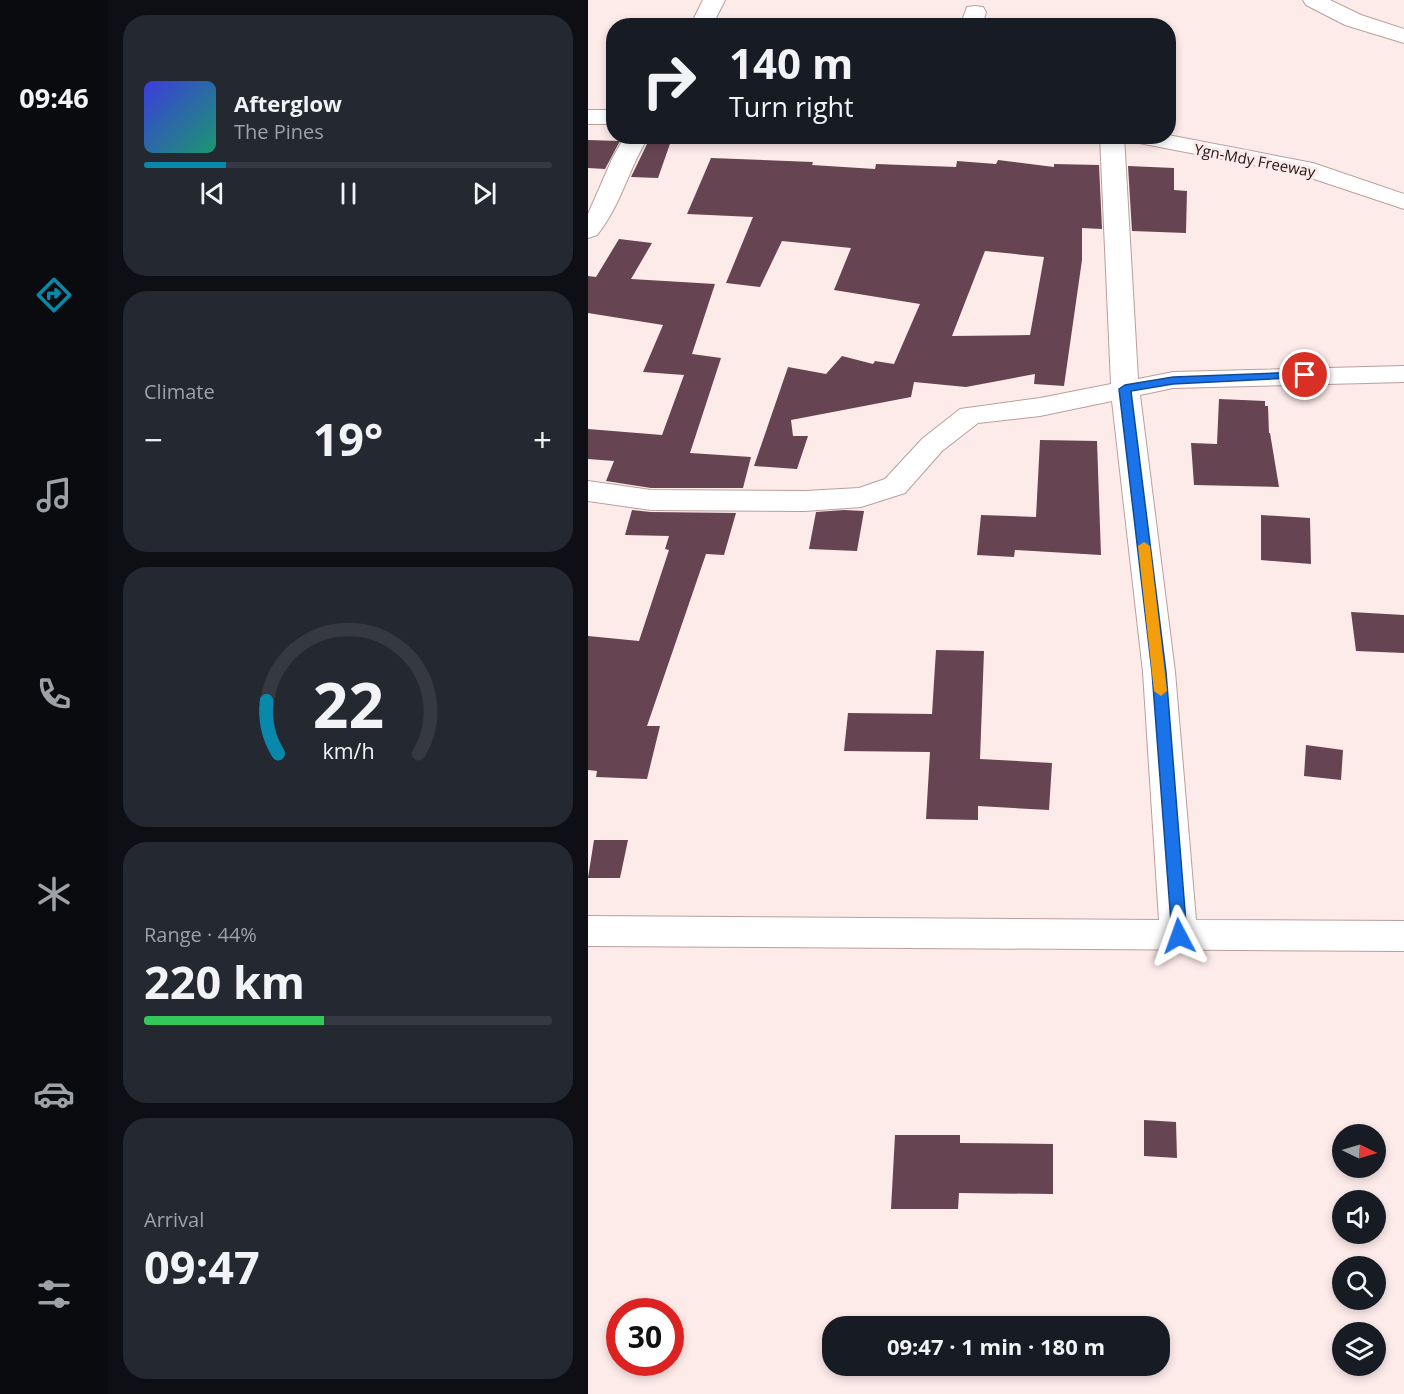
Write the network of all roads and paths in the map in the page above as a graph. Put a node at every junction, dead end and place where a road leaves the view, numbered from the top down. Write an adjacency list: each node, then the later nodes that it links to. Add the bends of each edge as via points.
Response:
1 (714, 0): 3 (street)
2 (1314, 0): 4 (street, via 1353,20)
3 (705, 18)
4 (1404, 36)
5 (588, 117): 6 (street)
6 (606, 117)
7 (1176, 143): 10 (street, Ygn-Mdy Freeway, via 1304,168)
8 (634, 144): 11 (street, via 608,203)
9 (1112, 144): 13 (street)
10 (1404, 202)
11 (588, 230)
12 (1404, 374): 13 (street, via 1173,380)
13 (1125, 389): 14 (street, via 1040,407 970,415 932,445 895,486 861,497 805,501 651,500); 16 (street, via 1159,672)
14 (588, 491)
15 (588, 931): 16 (street)
16 (1179, 936): 17 (street)
17 (1404, 936)

